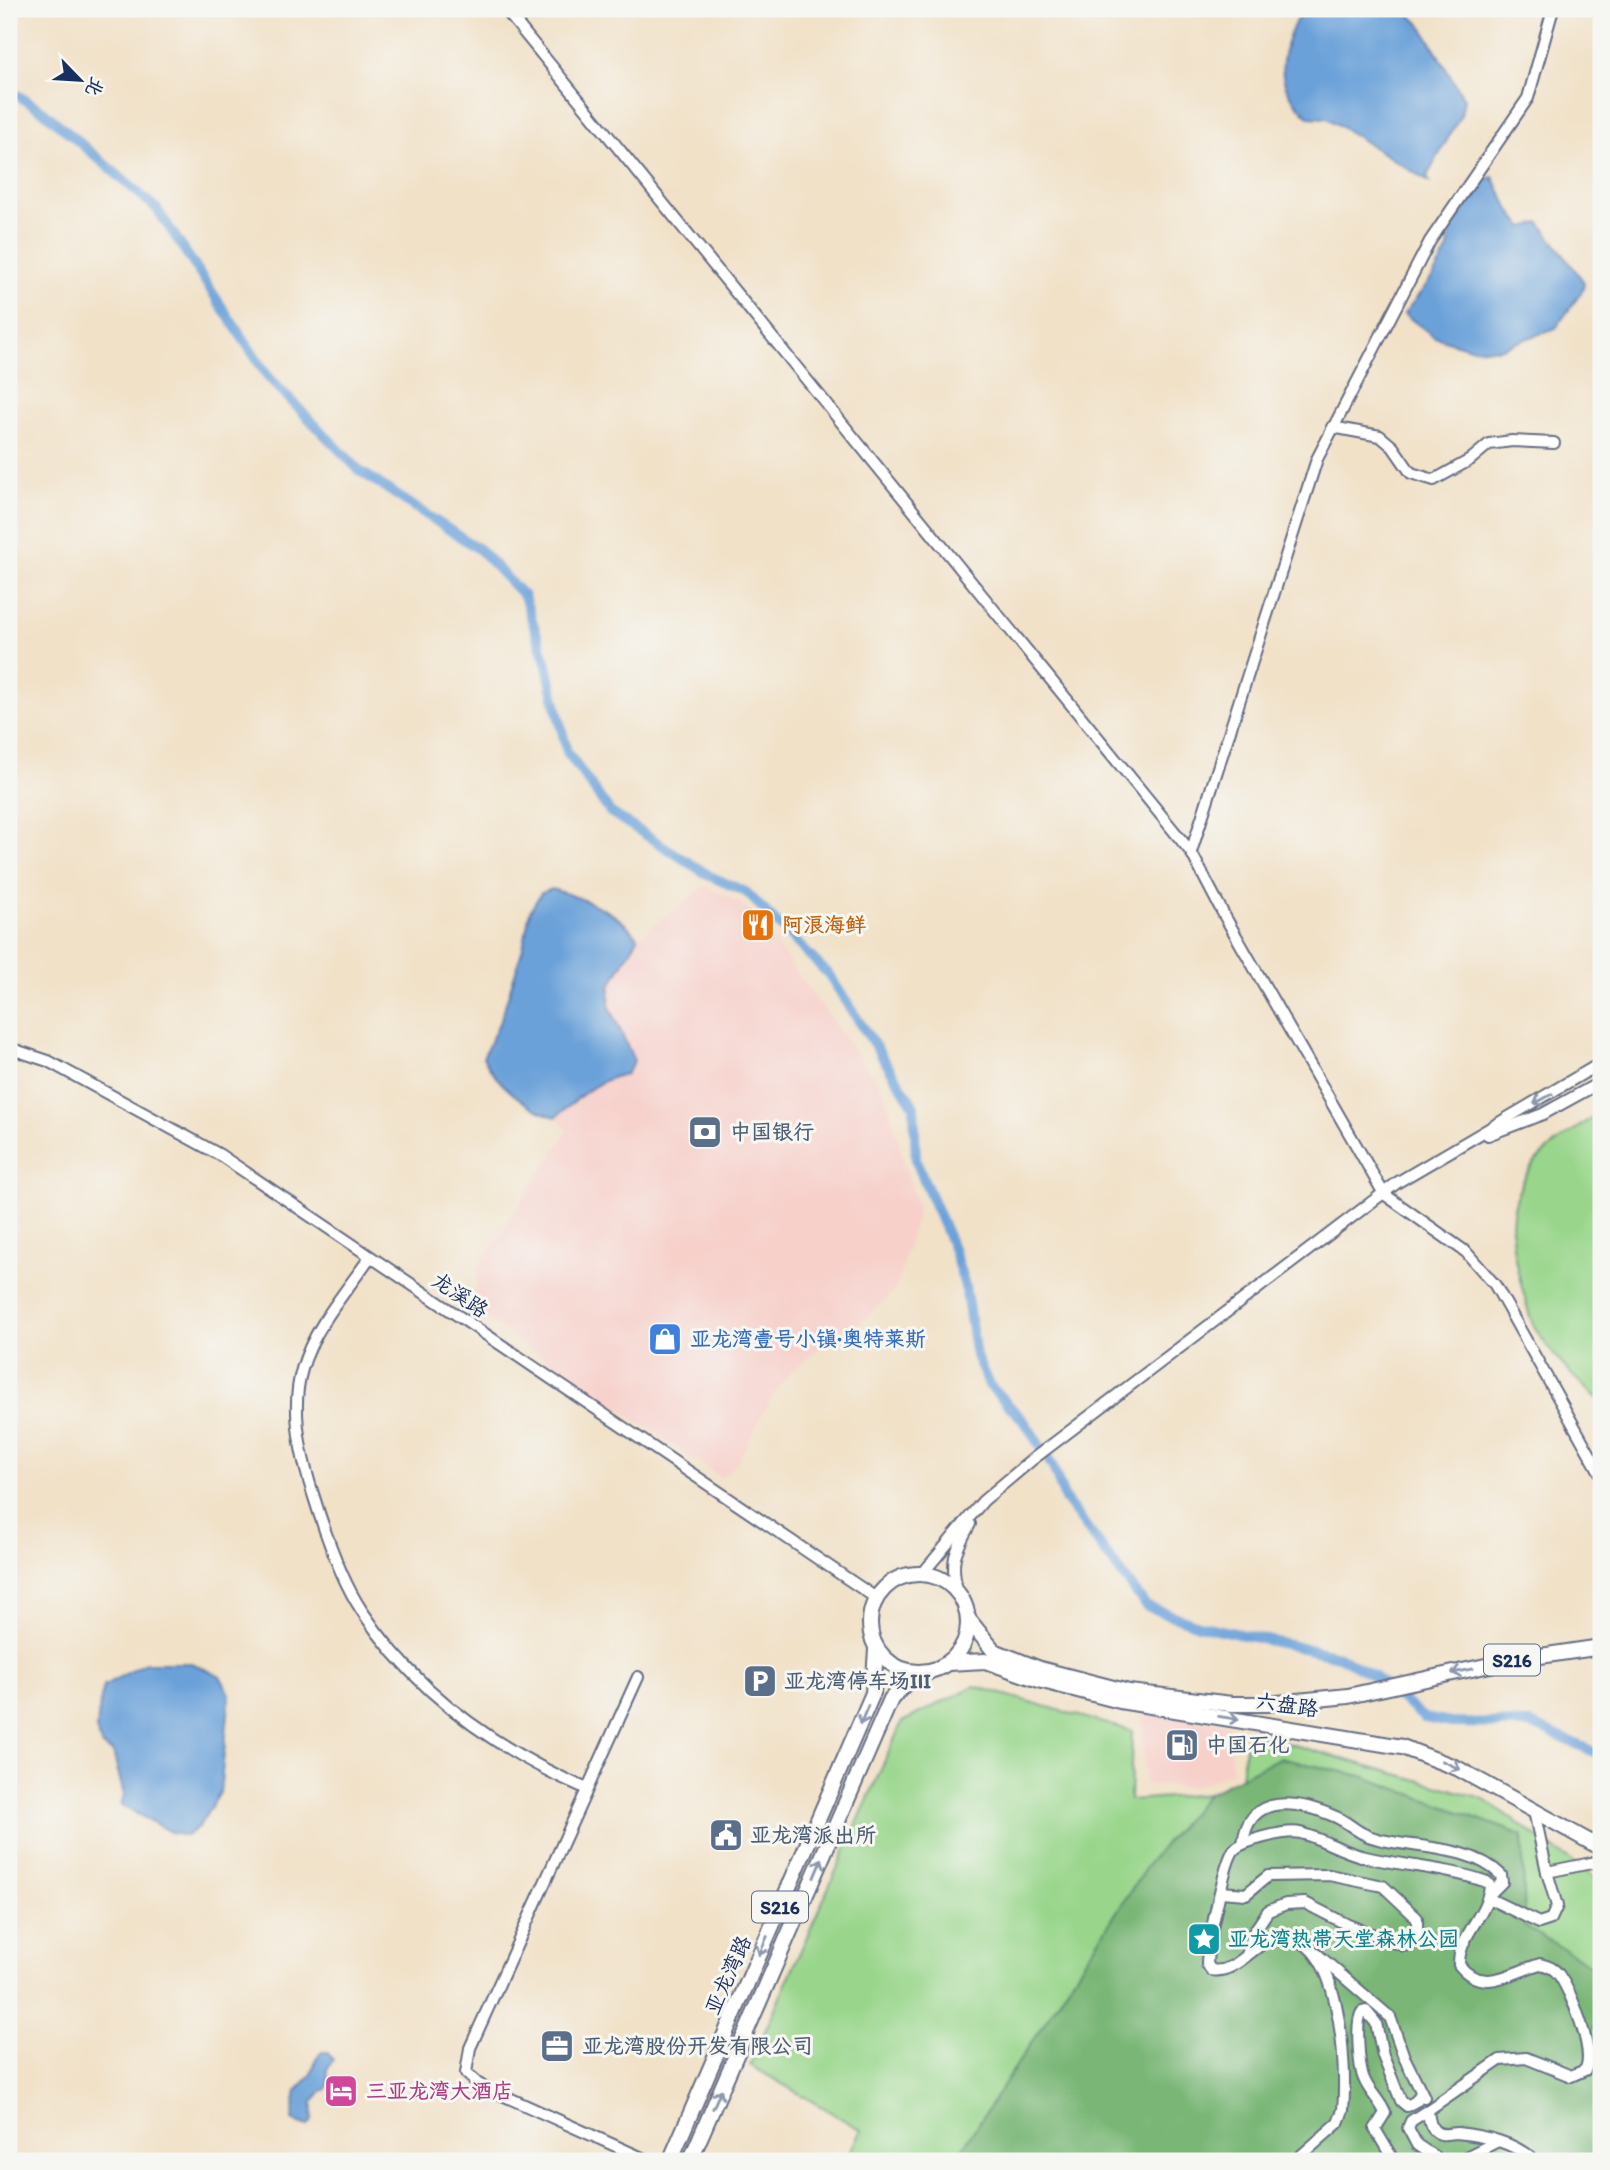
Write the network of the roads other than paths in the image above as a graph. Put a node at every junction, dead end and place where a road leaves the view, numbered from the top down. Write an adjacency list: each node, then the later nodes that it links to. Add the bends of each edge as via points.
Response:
1 (505, 9): 5 (street)
2 (1553, 9): 3 (street, via 1528,98 1430,241)
3 (1332, 427): 4 (street, via 1380,436 1411,473 1434,480 1489,444); 5 (street, via 1301,504)
4 (1555, 443)
5 (1191, 852): 10 (street)
6 (9, 1048): 11 (street, 龙溪路, via 48,1061 220,1156)
7 (1601, 1063): 9 (street, one-way to 9)
8 (1601, 1082): 9 (street, via 1530,1120)
9 (1459, 1145): 10 (street)
10 (1384, 1194): 12 (street, via 1466,1252 1495,1285); 13 (street, via 1032,1459)
11 (370, 1257): 16 (street, 龙溪路); 23 (street, via 318,1329 301,1371 297,1418 304,1466 320,1516 360,1610 431,1694 479,1731 544,1771)
12 (1601, 1474)
13 (983, 1501): 14 (street); 15 (street, via 954,1552)
14 (923, 1573): 15 (main road, via 942,1578); 16 (main road, via 888,1584)
15 (957, 1590): 17 (main road, S216)
16 (876, 1598): 19 (main road, S216, via 870,1614)
17 (969, 1620): 18 (main road, 六盘路 / S216, one-way to 17, via 1513,1660 1362,1693 1267,1704 1196,1702 1051,1673 985,1644); 20 (main road, via 964,1644)
18 (1601, 1647)
19 (876, 1648): 21 (main road, via 890,1663 909,1671); 37 (main road, 亚龙湾路 / S216, one-way to 37, via 873,1693)
20 (948, 1663): 21 (main road, S216); 24 (main road, 六盘路 / S216, one-way to 24, via 985,1661 1120,1701 1383,1742 1457,1768)
21 (929, 1672): 38 (main road, 亚龙湾路 / S216, one-way to 21, via 891,1699 906,1683)
22 (638, 1677): 23 (street)
23 (587, 1789): 36 (street, via 470,2048 466,2073 478,2084)
24 (1534, 1811): 26 (main road, 六盘路 / S216); 28 (street)
25 (1243, 1844): 29 (street, via 1228,1861); 30 (street, via 1297,1832 1350,1853 1481,1880 1490,1886); 30 (street, via 1244,1830 1265,1807 1286,1803 1313,1808 1355,1832 1486,1862 1501,1875 1502,1882)
26 (1601, 1848)
27 (1601, 1861): 28 (street)
28 (1547, 1872): 30 (street, via 1557,1906 1551,1919 1539,1923)
29 (1221, 1892): 32 (street, via 1206,1964 1219,1971); 32 (street, via 1246,1894 1268,1876 1329,1875 1383,1886 1416,1918 1417,1935 1404,1946 1305,1903 1286,1904 1268,1910 1254,1932)
30 (1488, 1897): 34 (street, via 1463,1944 1459,1965 1474,1978 1487,1980 1513,1976 1540,1964 1552,1968 1579,2020 1589,2064 1581,2074 1571,2076 1526,2058 1500,2060)
31 (1303, 1943): 32 (street, via 1274,1938); 33 (street, via 1390,2017); 39 (street, via 1333,1986 1343,2105 1338,2123)
32 (1247, 1956)
33 (1421, 2093): 34 (street); 40 (street, via 1407,2106 1401,2101 1376,2023 1362,2012 1357,2022 1363,2078 1380,2099 1385,2113 1375,2129)
34 (1430, 2109): 35 (street, via 1429,2122 1442,2135); 41 (street, via 1408,2128 1417,2145)
35 (1496, 2142): 42 (street); 43 (street, via 1517,2147)
36 (649, 2161)
37 (670, 2161)
38 (690, 2161)
39 (1295, 2161)
40 (1394, 2161)
41 (1441, 2161)
42 (1458, 2161)
43 (1534, 2161)

